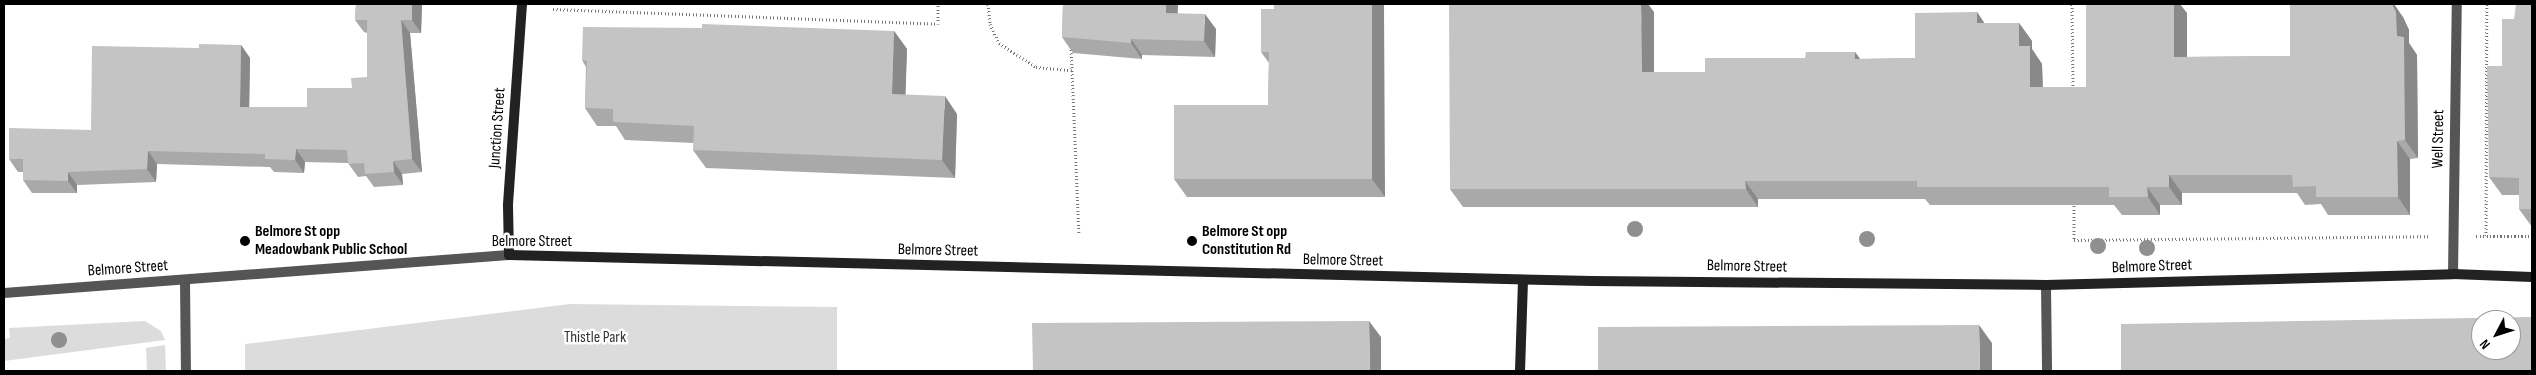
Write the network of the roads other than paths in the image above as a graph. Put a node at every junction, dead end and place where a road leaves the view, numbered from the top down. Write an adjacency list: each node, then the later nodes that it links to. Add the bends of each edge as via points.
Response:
1 (522, 4): 3 (main road, Junction Street, via 508,206)
2 (2457, 4): 4 (street, Well Street)
3 (509, 255): 6 (street, Belmore Street); 7 (main road, Belmore Street)
4 (2453, 274): 5 (main road, Belmore Street); 8 (main road, Belmore Street)
5 (2532, 277)
6 (185, 280): 9 (street, Belmore Street); 10 (street)
7 (1523, 280): 8 (main road, Belmore Street); 11 (main road)
8 (2046, 285): 12 (street)
9 (4, 293)
10 (186, 371)
11 (1520, 371)
12 (2047, 371)

